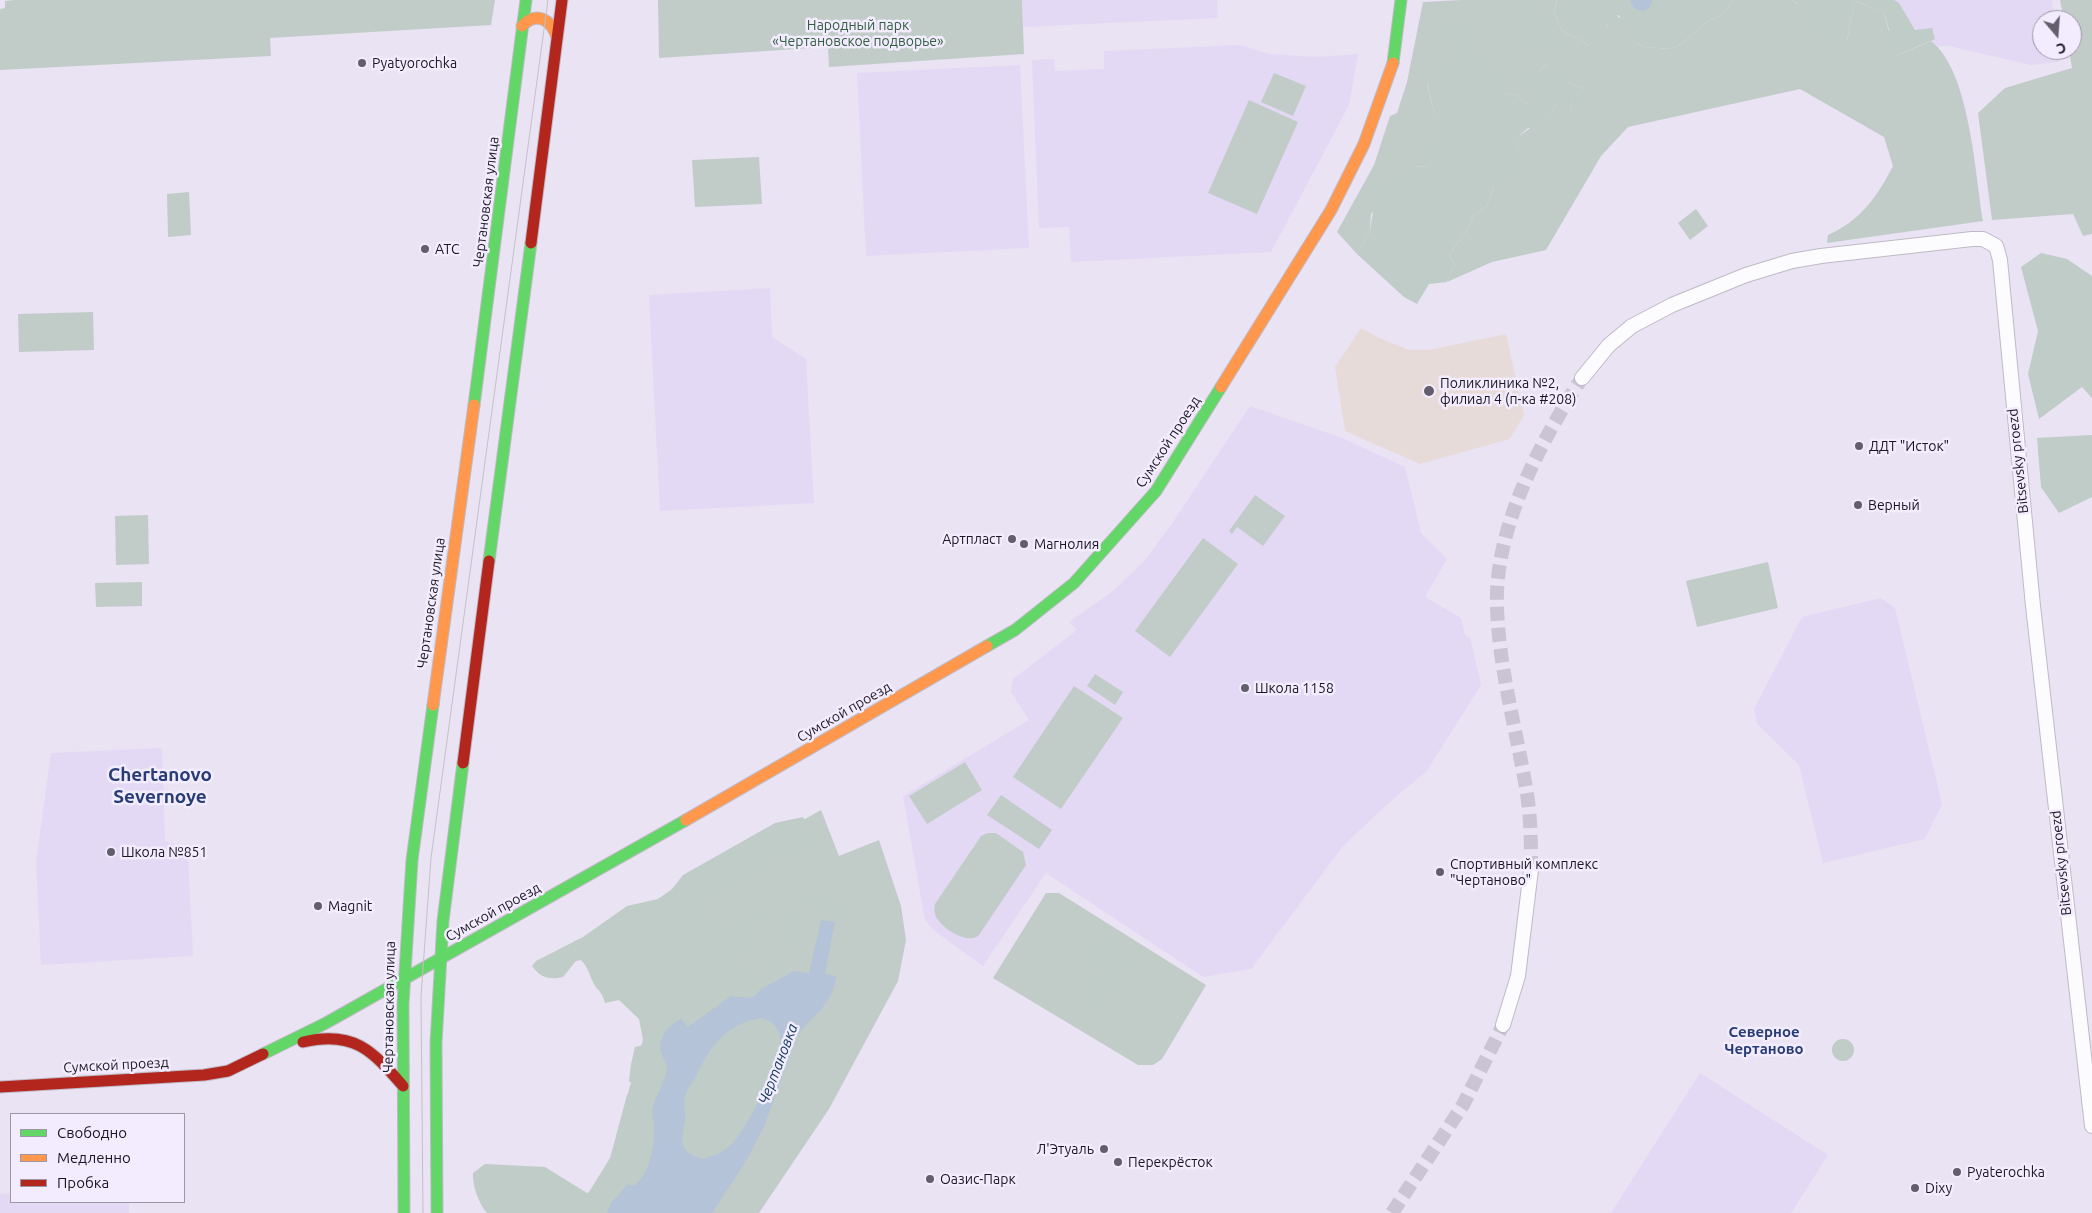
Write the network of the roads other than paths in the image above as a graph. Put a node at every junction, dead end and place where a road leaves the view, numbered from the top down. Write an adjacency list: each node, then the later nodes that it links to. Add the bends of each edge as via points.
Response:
1 (526, 0): 4 (main road, Чертановская улица)
2 (562, 0): 5 (main road)
3 (1401, 0): 8 (main road, Сумской проезд, via 1393,67 1364,144 1331,210 1167,476 1074,583 1002,638)
4 (522, 26): 5 (main road, via 532,18 546,19); 9 (main road, Чертановская улица, via 486,319 412,860)
5 (558, 37): 8 (main road, via 451,846)
6 (1582, 378): 14 (street, Bitsevsky proezd, via 1608,345 1632,326 1693,295 1768,267 1820,256 1972,239 1983,239 1996,246)
7 (1531, 870): 10 (street, via 1518,976)
8 (440, 958): 9 (main road, Сумской проезд); 16 (main road, via 436,1043)
9 (404, 979): 11 (main road, Сумской проезд); 13 (main road, Чертановская улица)
10 (1503, 1026)
11 (266, 1054): 12 (main road, Сумской проезд, via 228,1071 204,1075); 13 (main road, via 311,1039 348,1039 376,1054)
12 (0, 1086)
13 (403, 1086): 15 (main road, Чертановская улица)
14 (2092, 1126)
15 (404, 1213)
16 (437, 1213)

